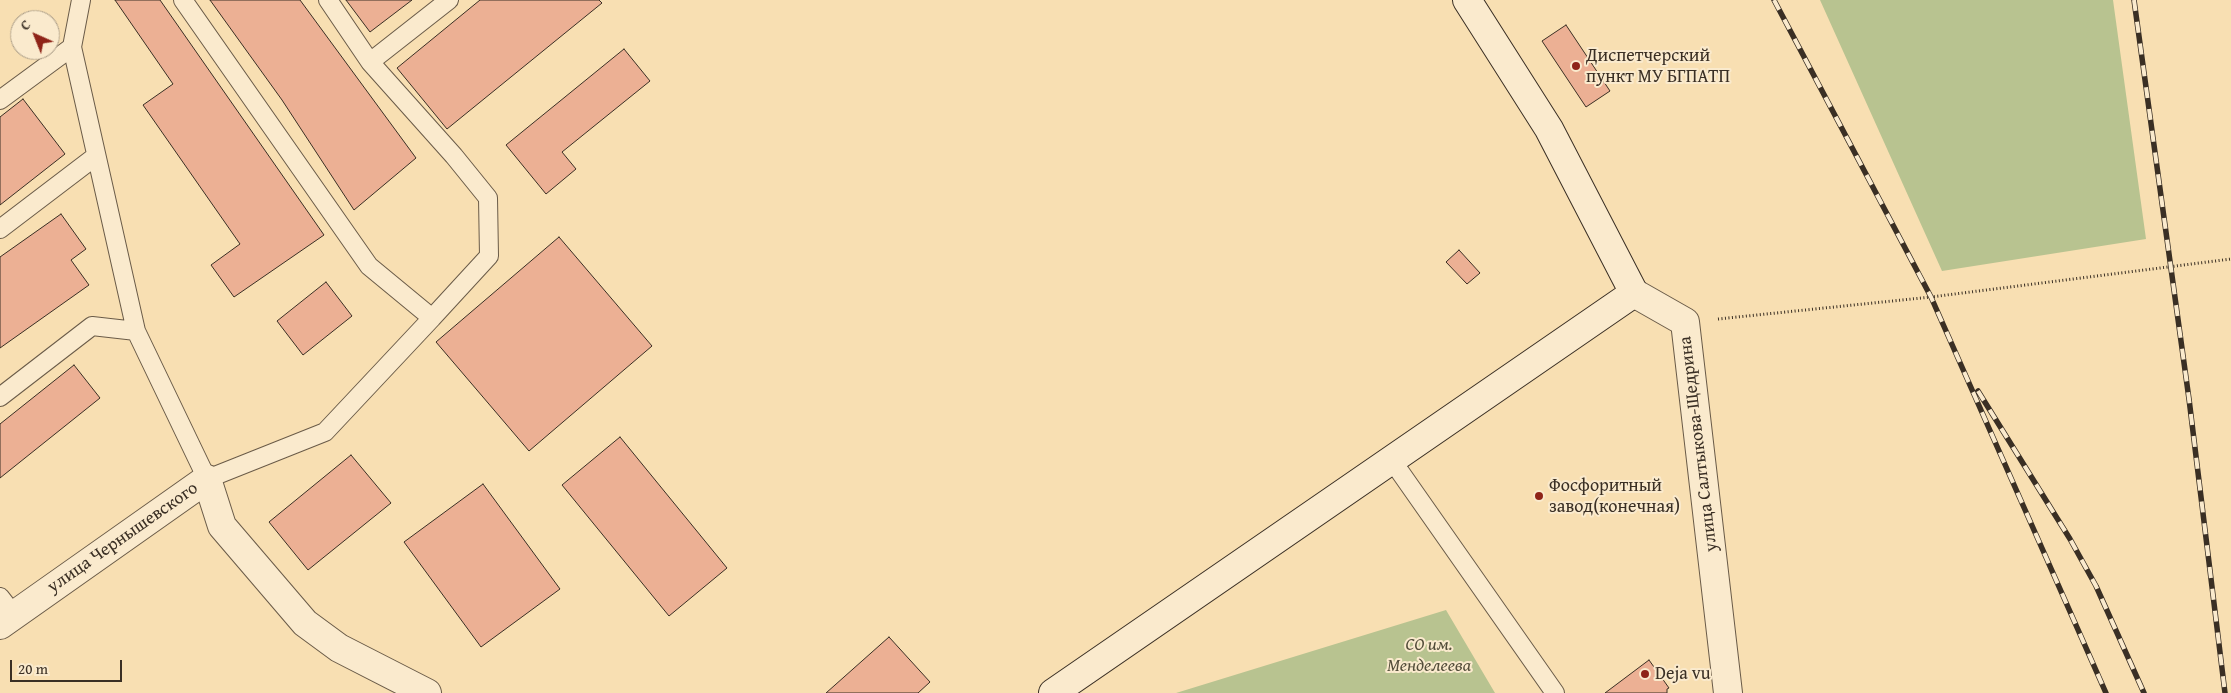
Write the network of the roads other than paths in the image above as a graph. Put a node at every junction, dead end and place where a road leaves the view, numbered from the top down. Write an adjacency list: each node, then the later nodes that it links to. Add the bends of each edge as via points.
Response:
1 (81, 0): 6 (lane)
2 (183, 0): 12 (lane, via 369,266)
3 (328, 0): 7 (lane)
4 (448, 0): 7 (lane)
5 (1467, 0): 11 (street, via 1549,129)
6 (72, 48): 8 (lane); 9 (lane)
7 (370, 62): 12 (lane, via 488,198 489,256)
8 (0, 100)
9 (96, 156): 10 (lane); 13 (lane)
10 (0, 229)
11 (1634, 294): 15 (street); 21 (street, улица Салтыкова-Щедрина, via 1685,322)
12 (432, 318): 16 (lane, via 325,432)
13 (136, 331): 14 (lane, via 92,326); 16 (lane)
14 (0, 398)
15 (1391, 459): 19 (street); 20 (lane)
16 (207, 479): 17 (street, улица Чернышевского); 18 (street, улица Чернышевского, via 222,526 306,623 340,648)
17 (5, 612)
18 (427, 693)
19 (1053, 693)
20 (1555, 693)
21 (1728, 693)

